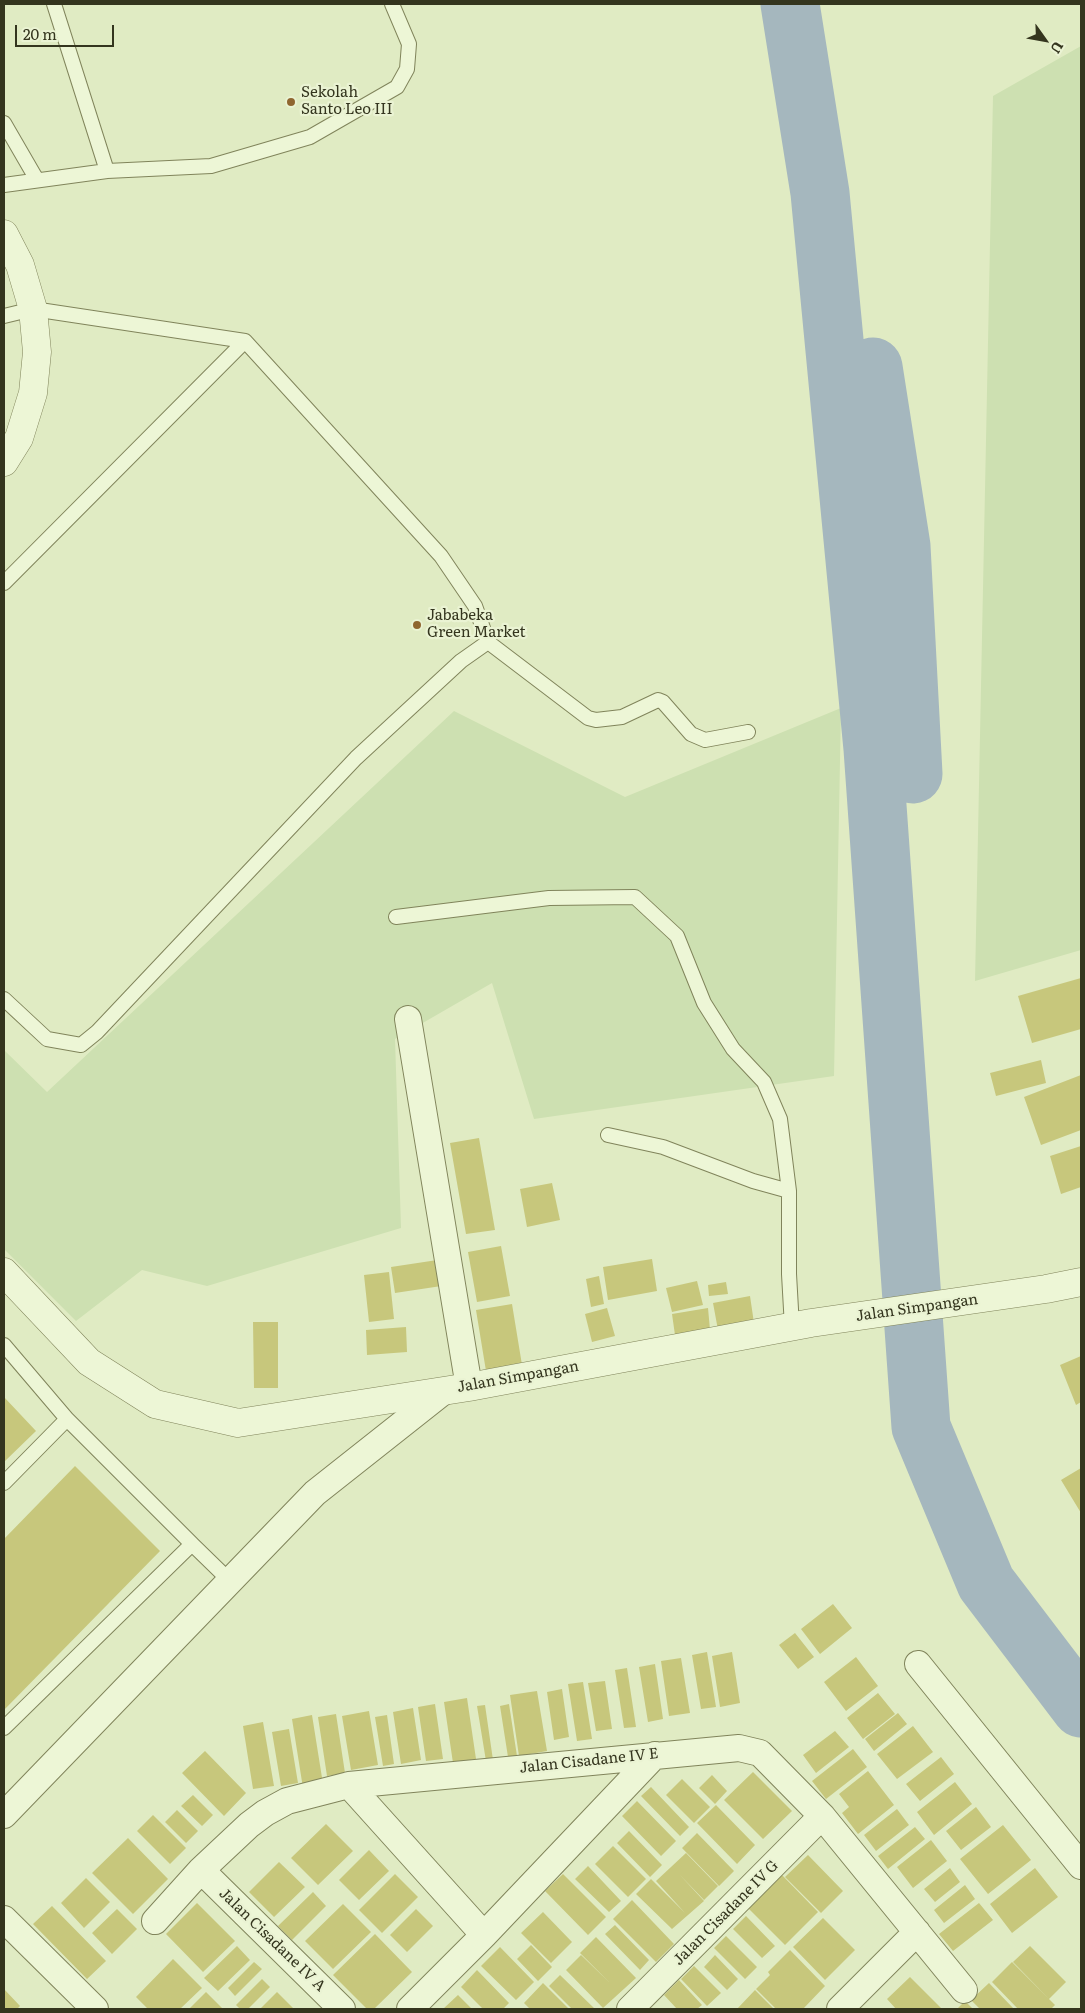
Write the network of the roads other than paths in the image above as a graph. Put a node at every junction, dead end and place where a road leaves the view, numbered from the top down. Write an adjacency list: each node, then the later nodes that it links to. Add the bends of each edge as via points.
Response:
1 (54, 4): 4 (lane)
2 (392, 4): 4 (lane, via 409,44 407,69 397,87 310,137 211,166)
3 (4, 123): 5 (lane)
4 (107, 171): 5 (lane)
5 (37, 180): 6 (lane)
6 (4, 185)
7 (4, 234): 8 (street, via 20,265)
8 (33, 309): 9 (lane); 10 (lane); 11 (street, via 37,352 33,393 19,438)
9 (4, 316)
10 (245, 341): 12 (lane); 13 (lane, via 441,556 476,606)
11 (4, 462)
12 (4, 583)
13 (488, 642): 14 (lane, via 588,718 622,717 658,700 691,734 704,740); 16 (lane, via 461,661 356,758 97,1032 81,1045 47,1038)
14 (748, 732)
15 (396, 918): 19 (lane, via 549,898 635,897 677,936 704,1003 733,1049 764,1082 780,1119)
16 (4, 999)
17 (408, 1018): 24 (street)
18 (608, 1135): 19 (lane, via 663,1147)
19 (789, 1191): 22 (lane, via 789,1274)
20 (4, 1272): 24 (street, Jalan Simpangan, via 89,1362 155,1404 238,1423)
21 (1081, 1282): 22 (street, Jalan Simpangan, via 1046,1290)
22 (802, 1325): 24 (street, Jalan Simpangan)
23 (4, 1345): 25 (lane)
24 (457, 1389): 28 (street, via 315,1493)
25 (67, 1420): 26 (lane); 27 (lane)
26 (4, 1483)
27 (192, 1544): 28 (lane); 30 (lane)
28 (231, 1582): 33 (street)
29 (918, 1664): 35 (street)
30 (4, 1728)
31 (655, 1755): 32 (street, Jalan Cisadane IV E); 34 (street, Jalan Cisadane IV E, via 739,1748 760,1753); 40 (street)
32 (349, 1785): 36 (street, Jalan Cisadane IV E, via 287,1801 265,1813); 40 (street)
33 (4, 1815)
34 (822, 1816): 39 (street, Jalan Cisadane IV E); 45 (street, Jalan Cisadane IV G)
35 (1081, 1866)
36 (200, 1870): 38 (street, Jalan Cisadane IV E); 43 (street, Jalan Cisadane IV A)
37 (4, 1919): 42 (street)
38 (155, 1921)
39 (917, 1932): 41 (street, Jalan Cisadane IV E); 46 (street)
40 (484, 1935): 44 (street)
41 (964, 1990)
42 (95, 2009)
43 (342, 2009)
44 (410, 2009)
45 (630, 2009)
46 (840, 2009)

